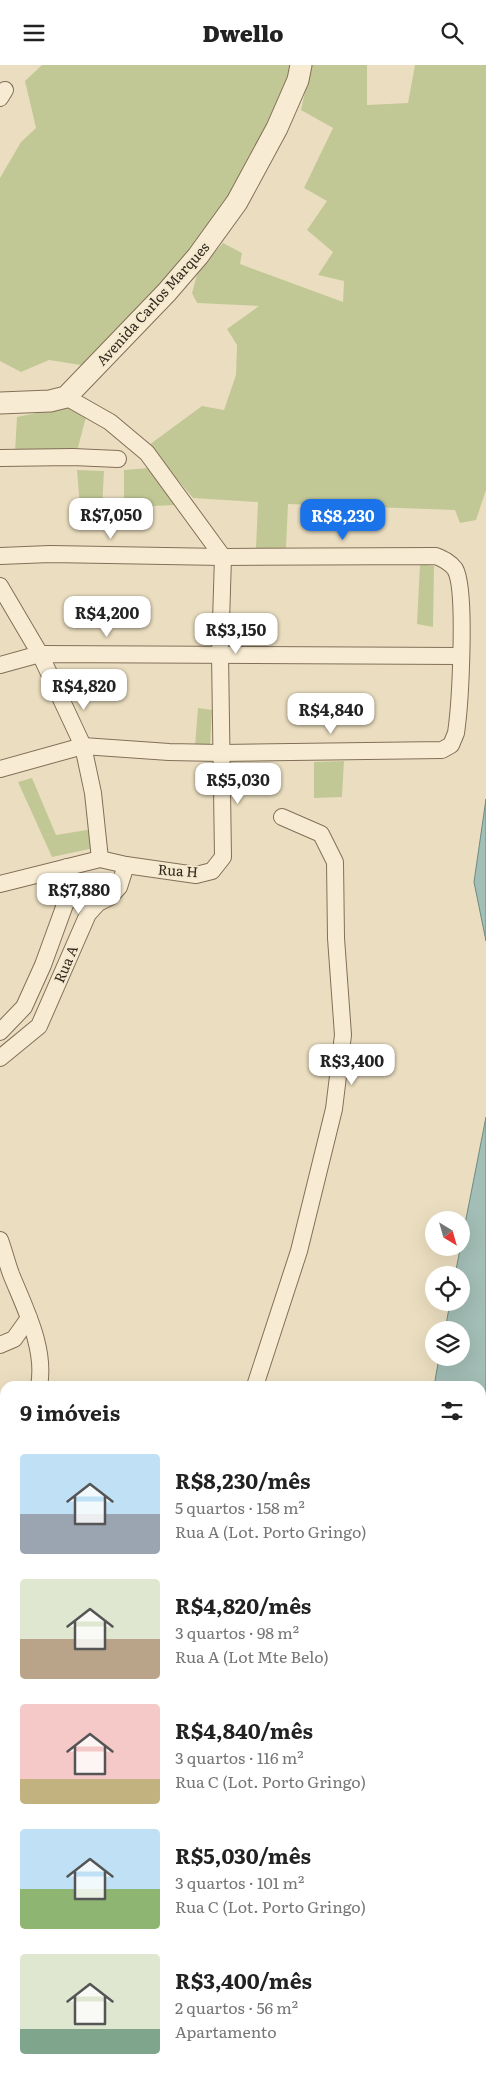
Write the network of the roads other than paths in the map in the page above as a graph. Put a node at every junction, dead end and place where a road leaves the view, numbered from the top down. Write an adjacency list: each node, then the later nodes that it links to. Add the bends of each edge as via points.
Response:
1 (301, 65): 2 (street, Avenida Carlos Marques, via 277,128 237,202 198,256)
2 (66, 397): 3 (street, via 50,401); 7 (street, via 110,422 147,453)
3 (0, 403)
4 (0, 458): 5 (street)
5 (118, 459)
6 (0, 556): 7 (street)
7 (223, 557): 10 (street); 11 (street, via 436,557 451,565 460,585)
8 (0, 586): 9 (street)
9 (40, 654): 10 (street); 12 (street); 13 (street)
10 (220, 654): 11 (street); 14 (street)
11 (460, 656): 14 (street, via 457,727 453,742 445,749)
12 (0, 665)
13 (83, 746): 14 (street); 15 (street); 17 (street, via 93,793)
14 (221, 753): 18 (street, Rua H, via 223,857 212,871 196,875)
15 (0, 769)
16 (282, 817): 31 (street, via 321,834 334,862 343,1035 334,1109 301,1242)
17 (100, 859): 18 (street, Rua H); 19 (street)
18 (126, 865): 22 (street, Rua A, via 119,887)
19 (67, 867): 20 (street); 21 (street, Rua A)
20 (0, 884)
21 (67, 899): 22 (street); 23 (street, Rua A, via 24,1007)
22 (98, 903): 24 (street, Rua A, via 88,914 39,1027)
23 (0, 1032)
24 (0, 1058)
25 (1, 1250): 27 (street)
26 (0, 1278): 27 (street)
27 (17, 1288): 28 (street)
28 (29, 1318): 29 (street, via 14,1339); 30 (street, via 39,1352)
29 (0, 1345)
30 (39, 1381)
31 (257, 1381)

